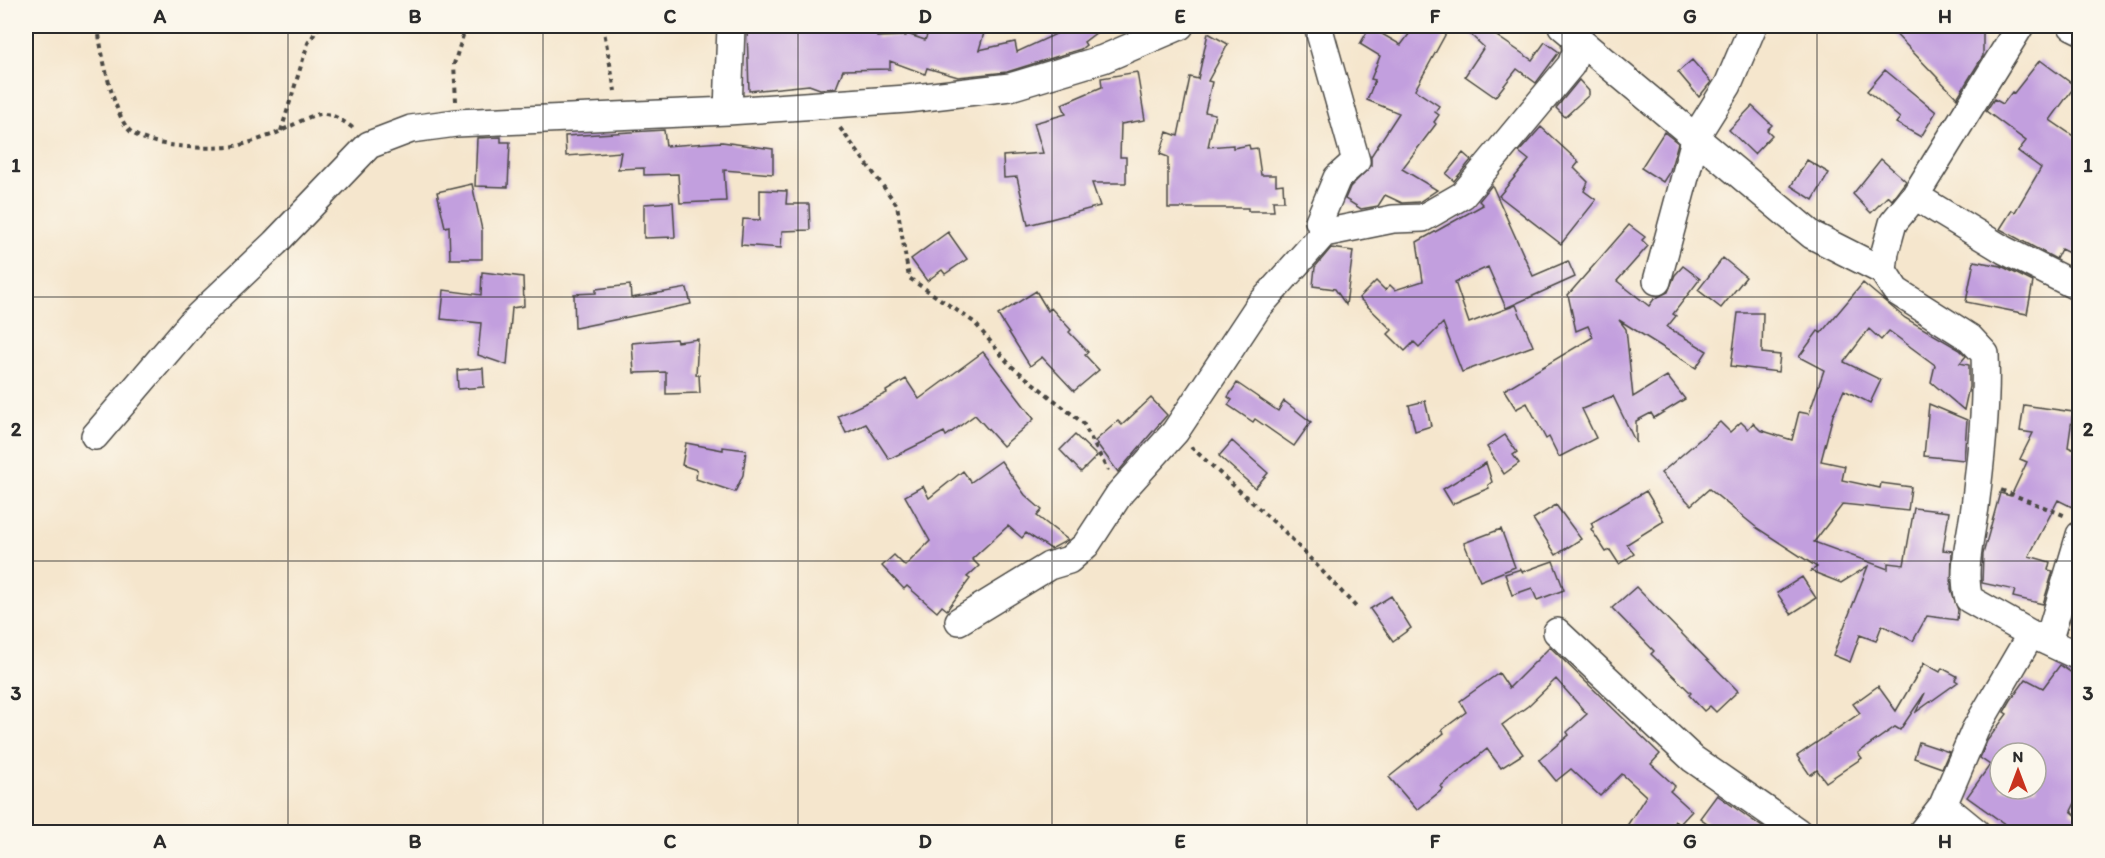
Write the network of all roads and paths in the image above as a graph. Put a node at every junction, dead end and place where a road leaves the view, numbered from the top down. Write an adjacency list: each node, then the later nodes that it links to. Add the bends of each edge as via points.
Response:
1 (98, 26): 17 (path, via 114,98 129,129 149,141 190,147 236,146)
2 (320, 26): 17 (path, via 308,44)
3 (466, 26): 16 (path, via 454,64)
4 (603, 26): 15 (path)
5 (731, 26): 14 (street)
6 (1180, 26): 13 (street, via 1103,59 1010,87)
7 (1318, 26): 21 (street, via 1356,161 1337,178 1319,221)
8 (2020, 26): 20 (street)
9 (2072, 26): 11 (street)
10 (1749, 27): 18 (street, via 1728,85)
11 (2079, 30)
12 (1568, 32): 18 (street); 21 (street, via 1576,52 1571,65 1463,195 1423,218 1393,219)
13 (821, 104): 14 (street); 28 (path, via 897,205 909,278 974,322 1010,365 1083,423)
14 (728, 111): 15 (street)
15 (620, 116): 16 (street)
16 (456, 123): 19 (street, via 411,129)
17 (281, 132): 19 (path, via 316,114 325,114 341,119)
18 (1696, 136): 22 (street, via 1812,235); 23 (street)
19 (369, 145): 26 (street, via 193,321)
20 (1915, 196): 22 (street, via 1893,223); 24 (street, via 2004,250)
21 (1324, 233): 25 (street, via 1258,307)
22 (1883, 271): 27 (street, via 1896,291 1970,338 1985,354)
23 (1657, 281)
24 (2079, 288)
25 (1175, 432): 28 (street); 30 (path, via 1286,533)
26 (95, 436)
27 (1978, 481): 29 (path); 33 (street, via 1966,574 1969,599)
28 (1120, 493): 31 (street, via 1086,545 1069,560 1049,567)
29 (2074, 526): 33 (street)
30 (1358, 609)
31 (959, 621)
32 (1557, 632): 36 (street, via 1693,759)
33 (2040, 638): 34 (street); 35 (street, via 1975,730)
34 (2079, 657)
35 (1943, 805): 37 (street); 38 (street)
36 (1798, 832)
37 (1922, 832)
38 (1976, 832)

